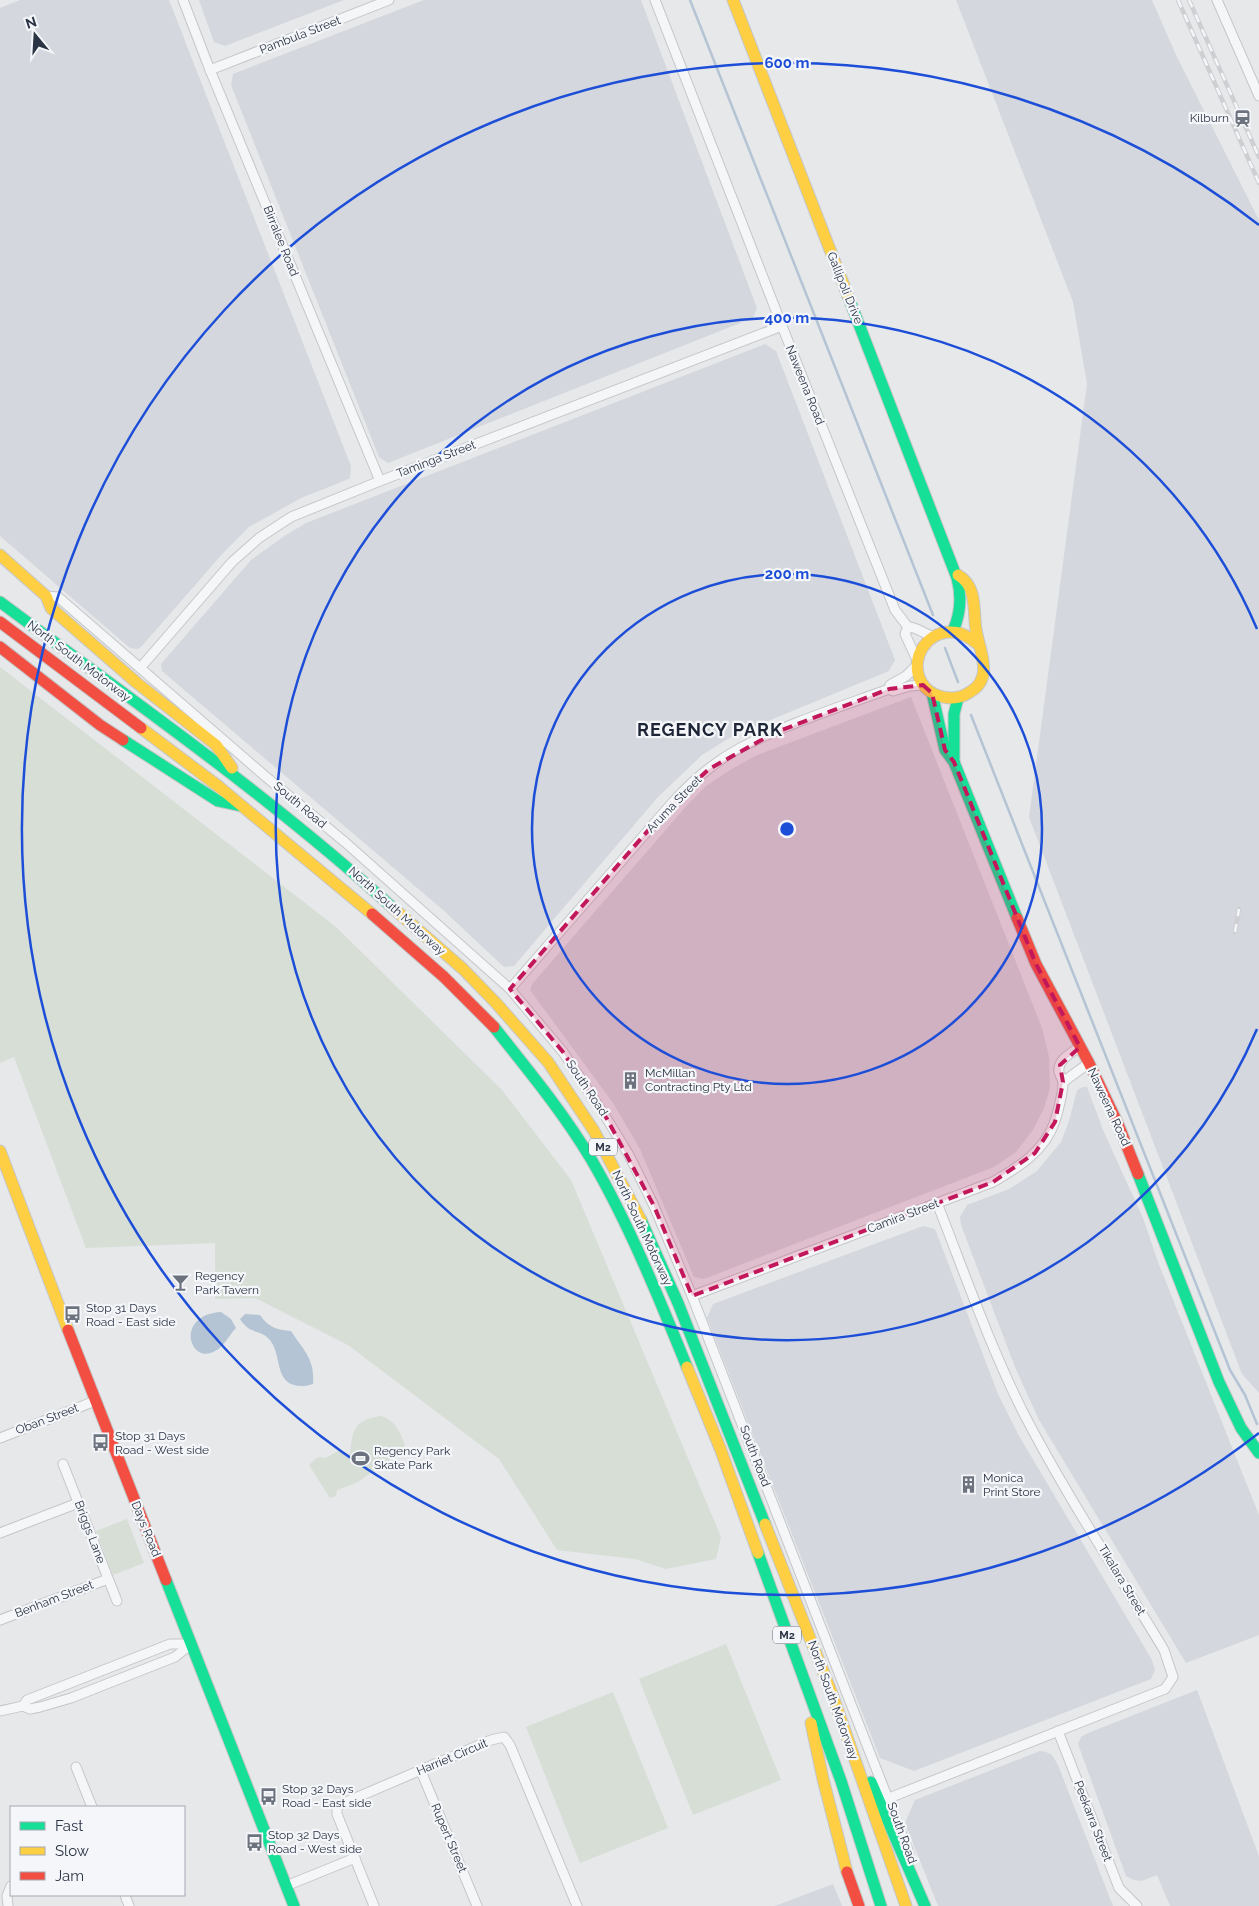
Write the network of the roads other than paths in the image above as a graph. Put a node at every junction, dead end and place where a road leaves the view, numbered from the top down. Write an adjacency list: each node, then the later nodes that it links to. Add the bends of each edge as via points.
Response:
1 (183, 0): 6 (street, Birralee Road)
2 (389, 0): 6 (street, Pambula Street)
3 (655, 0): 8 (street, Naweena Road)
4 (733, 0): 11 (main road, Gallipoli Drive)
5 (1217, 0): 7 (street)
6 (210, 70): 9 (street, Birralee Road)
7 (1259, 96)
8 (782, 326): 9 (street, Taminga Street); 15 (street, Naweena Road, via 895,610)
9 (380, 480): 21 (street, Taminga Street, via 291,517 259,538 232,562)
10 (0, 556): 12 (main road, South Road)
11 (958, 575): 16 (main road, Gallipoli Drive, via 961,608 960,619); 18 (main road, Gallipoli Drive, via 967,581 973,600)
12 (46, 596): 21 (street, South Road, via 58,597); 27 (main road, via 51,608 216,746)
13 (0, 602): 27 (main road, North South Motorway / M2)
14 (0, 622): 28 (main road, North South Motorway / M2)
15 (908, 627): 17 (street); 20 (street, Naweena Road, via 905,634)
16 (953, 631): 17 (main road); 18 (main road, via 963,633)
17 (933, 636): 20 (main road, via 920,651)
18 (979, 645): 25 (main road, via 984,654 984,674 973,691)
19 (0, 647): 28 (main road, via 100,725 218,801)
20 (917, 663): 22 (main road); 23 (street, Aruma Street)
21 (141, 667): 29 (street, South Road)
22 (923, 685): 23 (street, Aruma Street); 24 (main road)
23 (889, 689): 29 (street, Aruma Street, via 774,733 739,749 709,768 687,787)
24 (932, 693): 25 (main road, via 942,698); 26 (main road, Naweena Road, via 945,750)
25 (958, 698): 26 (main road, Naweena Road, via 953,717)
26 (954, 762): 30 (main road, Naweena Road, via 1036,964)
27 (240, 780): 49 (main road, North South Motorway / M2, via 344,863 463,970 548,1062 594,1131 635,1207 678,1303)
28 (245, 807): 48 (main road, North South Motorway / M2, via 444,977 493,1026 549,1097 591,1159 668,1320 720,1448)
29 (510, 989): 35 (street, South Road, via 563,1052 608,1119 654,1206)
30 (1080, 1047): 31 (main road, Naweena Road); 32 (street, Camira Street, via 1060,1065)
31 (1089, 1063): 32 (street); 38 (main road, Naweena Road, via 1118,1124 1219,1382 1241,1428)
32 (1063, 1082): 34 (street, Camira Street, via 1055,1122 1035,1153 993,1182)
33 (0, 1151): 36 (main road, Days Road)
34 (937, 1203): 35 (street, Camira Street); 53 (street, Tikalara Street, via 1000,1361 1024,1412 1164,1650 1172,1672 1173,1677 1165,1689)
35 (692, 1296): 56 (street, South Road)
36 (95, 1401): 37 (street, Oban Street); 45 (main road, Days Road)
37 (0, 1438)
38 (1259, 1453)
39 (63, 1464): 40 (street, Briggs Lane)
40 (78, 1503): 41 (street); 42 (street, Briggs Lane)
41 (0, 1533)
42 (108, 1578): 43 (street, Briggs Lane); 44 (street, Benham Street)
43 (117, 1601)
44 (0, 1620)
45 (191, 1644): 46 (street, via 170,1644); 47 (street, via 175,1658); 59 (main road, Days Road)
46 (147, 1653): 47 (street, via 152,1661); 51 (street, via 27,1700)
47 (151, 1667): 51 (street, via 56,1702 30,1709)
48 (801, 1674): 66 (main road, M2, via 823,1779); 67 (main road, North South Motorway / M2, via 841,1781)
49 (832, 1694): 68 (main road, North South Motorway / M2); 69 (main road)
50 (0, 1701): 52 (street)
51 (23, 1706): 52 (street)
52 (2, 1711)
53 (1058, 1731): 56 (street, Tikalara Street); 70 (street, Peekarra Street, via 1119,1888)
54 (76, 1767): 57 (street)
55 (421, 1771): 58 (street, Harriet Circuit, via 337,1807); 64 (street, Rupert Street); 65 (street, Harriet Circuit, via 504,1737)
56 (889, 1798): 69 (street, South Road)
57 (92, 1806)
58 (355, 1858): 59 (street); 63 (street, Harriet Circuit)
59 (286, 1886): 62 (main road, Days Road)
60 (10, 1888): 61 (street)
61 (8, 1906)
62 (294, 1906)
63 (374, 1906)
64 (477, 1906)
65 (577, 1906)
66 (859, 1906)
67 (881, 1906)
68 (906, 1906)
69 (927, 1906)
70 (1137, 1906)

